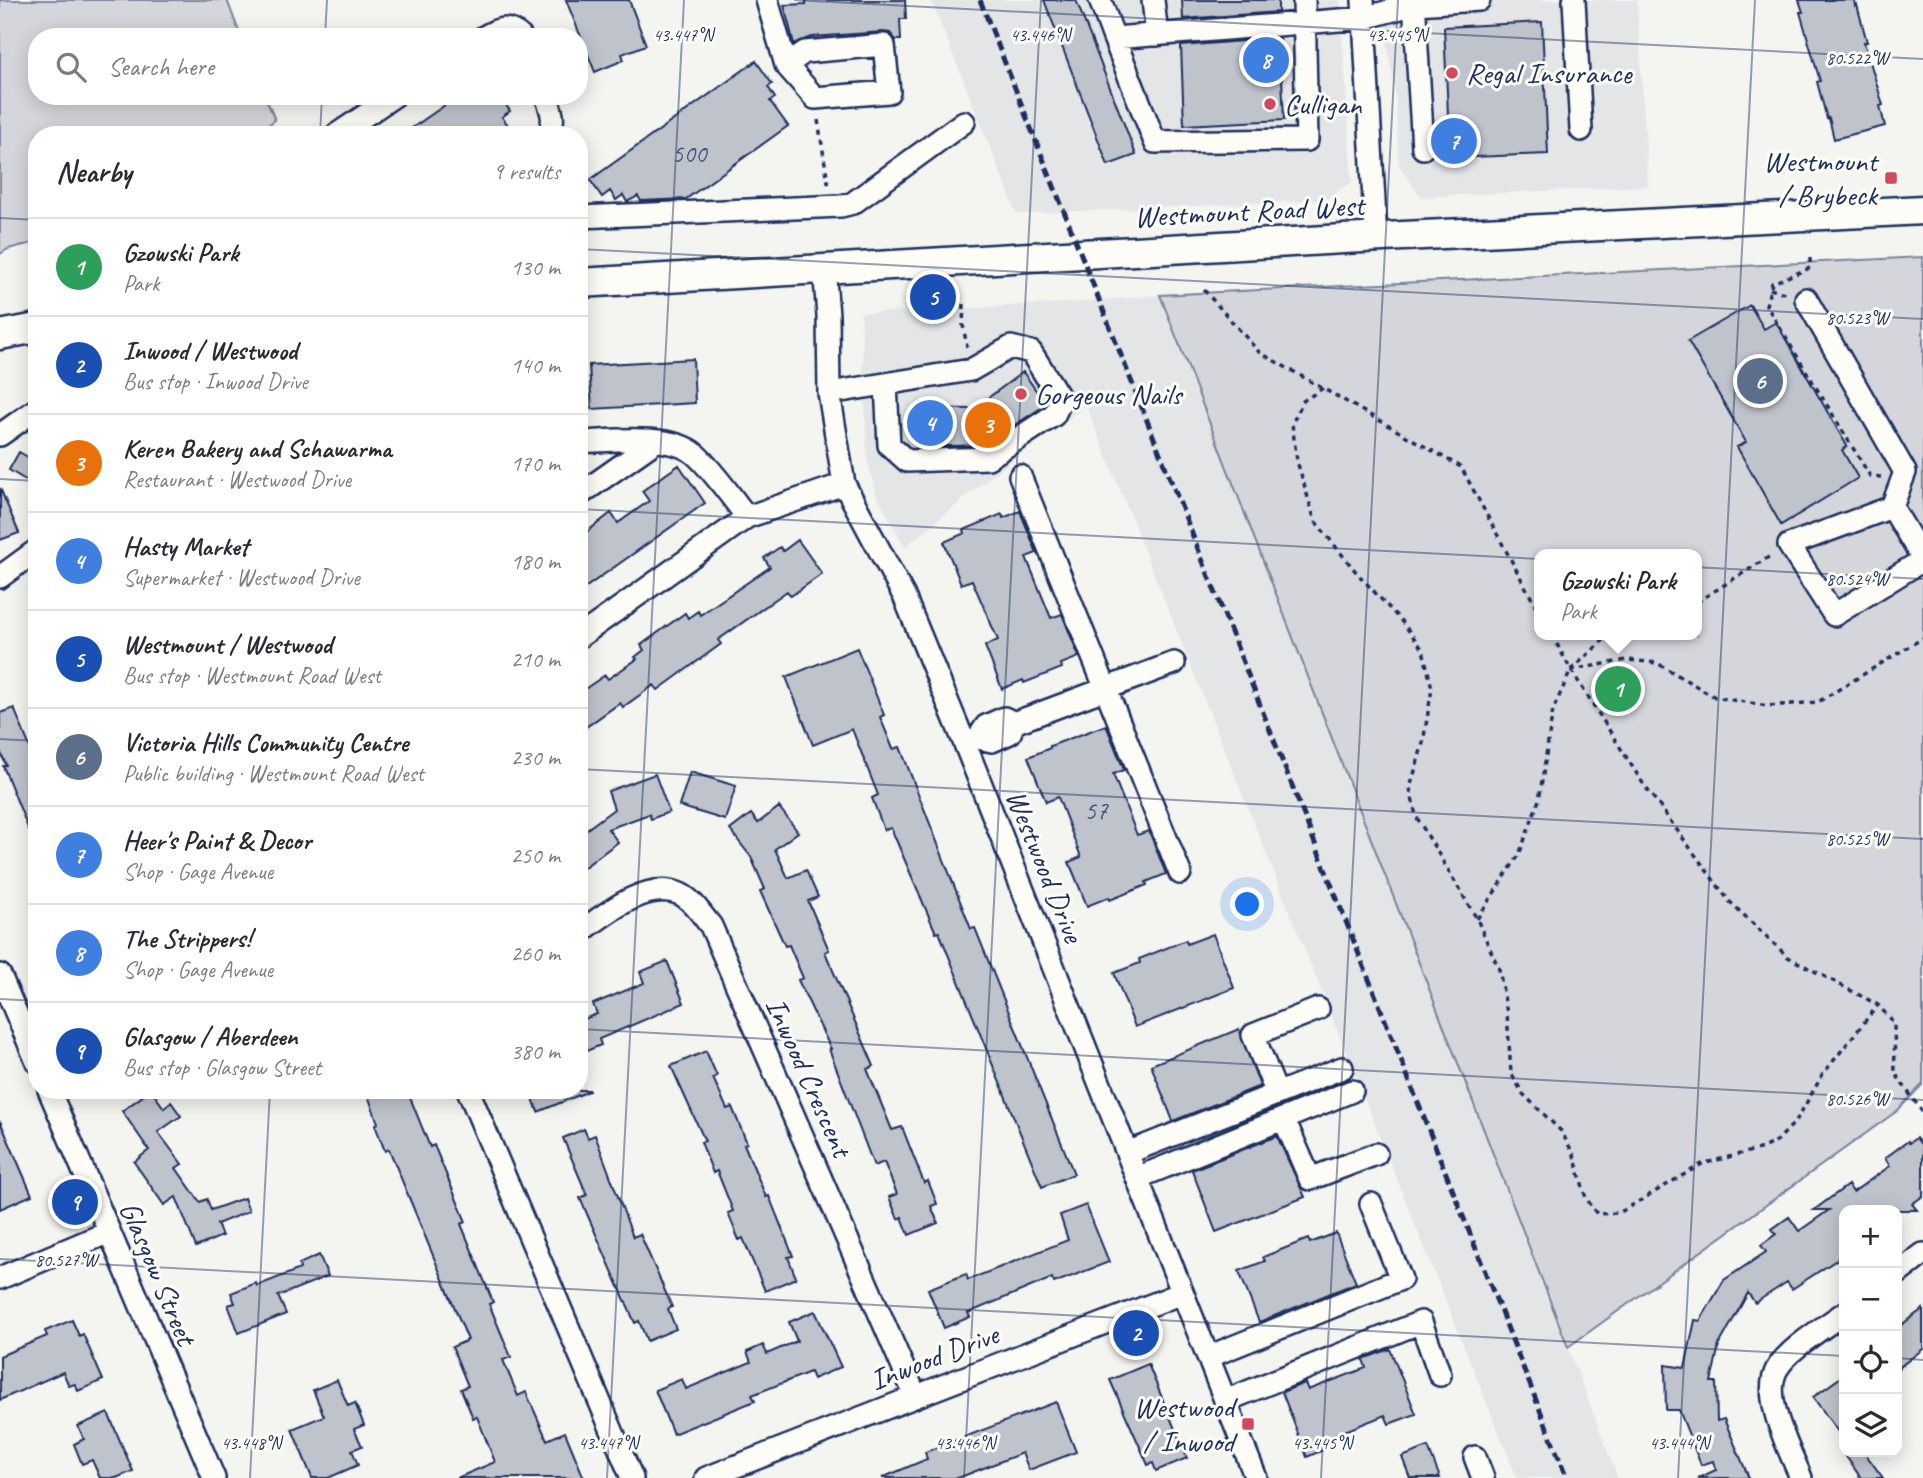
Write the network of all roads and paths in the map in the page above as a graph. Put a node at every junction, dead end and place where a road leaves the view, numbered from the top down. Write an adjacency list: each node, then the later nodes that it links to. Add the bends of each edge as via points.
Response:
1 (767, 0): 12 (street)
2 (1100, 0): 11 (street)
3 (1153, 0): 10 (street)
4 (1304, 0): 9 (street)
5 (1479, 0): 7 (street)
6 (1574, 0): 19 (street)
7 (1414, 2): 8 (street); 20 (street)
8 (1363, 9): 9 (street); 24 (street)
9 (1305, 23): 10 (street); 11 (street, via 1307,140 1155,142)
10 (1157, 35): 11 (street)
11 (1114, 38)
12 (786, 65): 13 (street); 13 (street, via 805,52 884,45 890,92)
13 (814, 98): 21 (path, via 829,188)
14 (381, 105): 17 (street)
15 (550, 105): 18 (street)
16 (964, 122): 21 (street, via 853,203)
17 (349, 126)
18 (552, 126)
19 (1581, 130)
20 (1423, 148)
21 (841, 206): 23 (street)
22 (1923, 210): 24 (main road, Westmount Road West)
23 (588, 217)
24 (1376, 238): 26 (main road, Westmount Road West)
25 (1810, 258): 43 (path, via 1810,268 1772,283 1766,304)
26 (824, 268): 27 (main road, Westmount Road West); 36 (street, Westwood Drive)
27 (588, 282)
28 (1203, 290): 35 (path, via 1259,352)
29 (1806, 299): 41 (street)
30 (964, 304): 33 (path)
31 (28, 330): 32 (main road)
32 (0, 335)
33 (971, 370): 34 (street); 34 (street, via 1011,347 1031,352 1061,400 1054,415 988,458 906,461 889,444)
34 (886, 384): 36 (street)
35 (1323, 388): 53 (path, via 1461,467); 63 (path, via 1303,401 1292,424 1297,461 1315,521 1423,650 1432,688 1410,788 1416,816)
36 (830, 393): 44 (street, Westwood Drive)
37 (28, 414): 38 (street)
38 (3, 428)
39 (656, 441): 40 (street); 45 (street); 47 (street, via 695,453)
40 (588, 442)
41 (1914, 470): 46 (street)
42 (1020, 476): 60 (street)
43 (1870, 476)
44 (844, 484): 47 (street); 61 (street, Westwood Drive, via 904,596)
45 (588, 489)
46 (1892, 507): 48 (street); 50 (street)
47 (747, 517): 54 (street)
48 (1789, 545): 50 (street, via 1834,615); 52 (path)
49 (28, 557): 51 (street)
50 (1923, 560)
51 (0, 577)
52 (1702, 599)
53 (1534, 603)
54 (588, 631)
55 (1923, 638): 59 (path, via 1818,702 1768,706 1715,697 1657,663 1627,660)
56 (1555, 640): 59 (path)
57 (1604, 640): 59 (path)
58 (1174, 663): 60 (street)
59 (1571, 670): 63 (path, via 1553,709 1539,800 1519,855); 66 (path, via 1644,785 1729,901 1788,957)
60 (1105, 688): 61 (street, via 1014,723 1010,733 992,741); 62 (street)
61 (972, 741): 76 (street, Westwood Drive)
62 (1180, 873)
63 (1477, 919): 66 (path, via 1499,969 1511,1073 1523,1094 1561,1131 1574,1155 1586,1198 1597,1214 1619,1213 1702,1164 1778,1140)
64 (588, 927): 88 (street, Inwood Crescent, via 620,904 668,891 681,894 711,926)
65 (0, 975): 68 (street)
66 (1878, 1004): 74 (path, via 1894,1023 1895,1073)
67 (1318, 1009): 71 (street, via 1253,1035)
68 (28, 1041)
69 (1342, 1068): 71 (street)
70 (1352, 1091): 75 (street)
71 (1277, 1094): 76 (street)
72 (53, 1099): 80 (street, Glasgow Street)
73 (472, 1099): 92 (street)
74 (1923, 1113)
75 (1284, 1119): 77 (street, via 1310,1179); 78 (street)
76 (1127, 1153): 78 (street, Westwood Drive)
77 (1376, 1154)
78 (1137, 1178): 84 (street, Westwood Drive)
79 (1371, 1204): 86 (street, via 1401,1279)
80 (109, 1232): 83 (street); 91 (street, Glasgow Street)
81 (1923, 1254): 82 (street)
82 (1902, 1270)
83 (0, 1278)
84 (1182, 1293): 86 (street, Westwood Drive); 88 (street, Inwood Drive)
85 (1839, 1317): 96 (street, via 1794,1350 1777,1368 1772,1385 1773,1404)
86 (1208, 1357): 89 (street, Westwood Drive)
87 (1440, 1375): 89 (street, via 1421,1322)
88 (915, 1395): 93 (street, Inwood Drive)
89 (1225, 1401): 94 (street, Westwood Drive)
90 (1475, 1457): 95 (street)
91 (214, 1478)
92 (632, 1478)
93 (706, 1478)
94 (1255, 1478)
95 (1483, 1478)
96 (1801, 1478)

